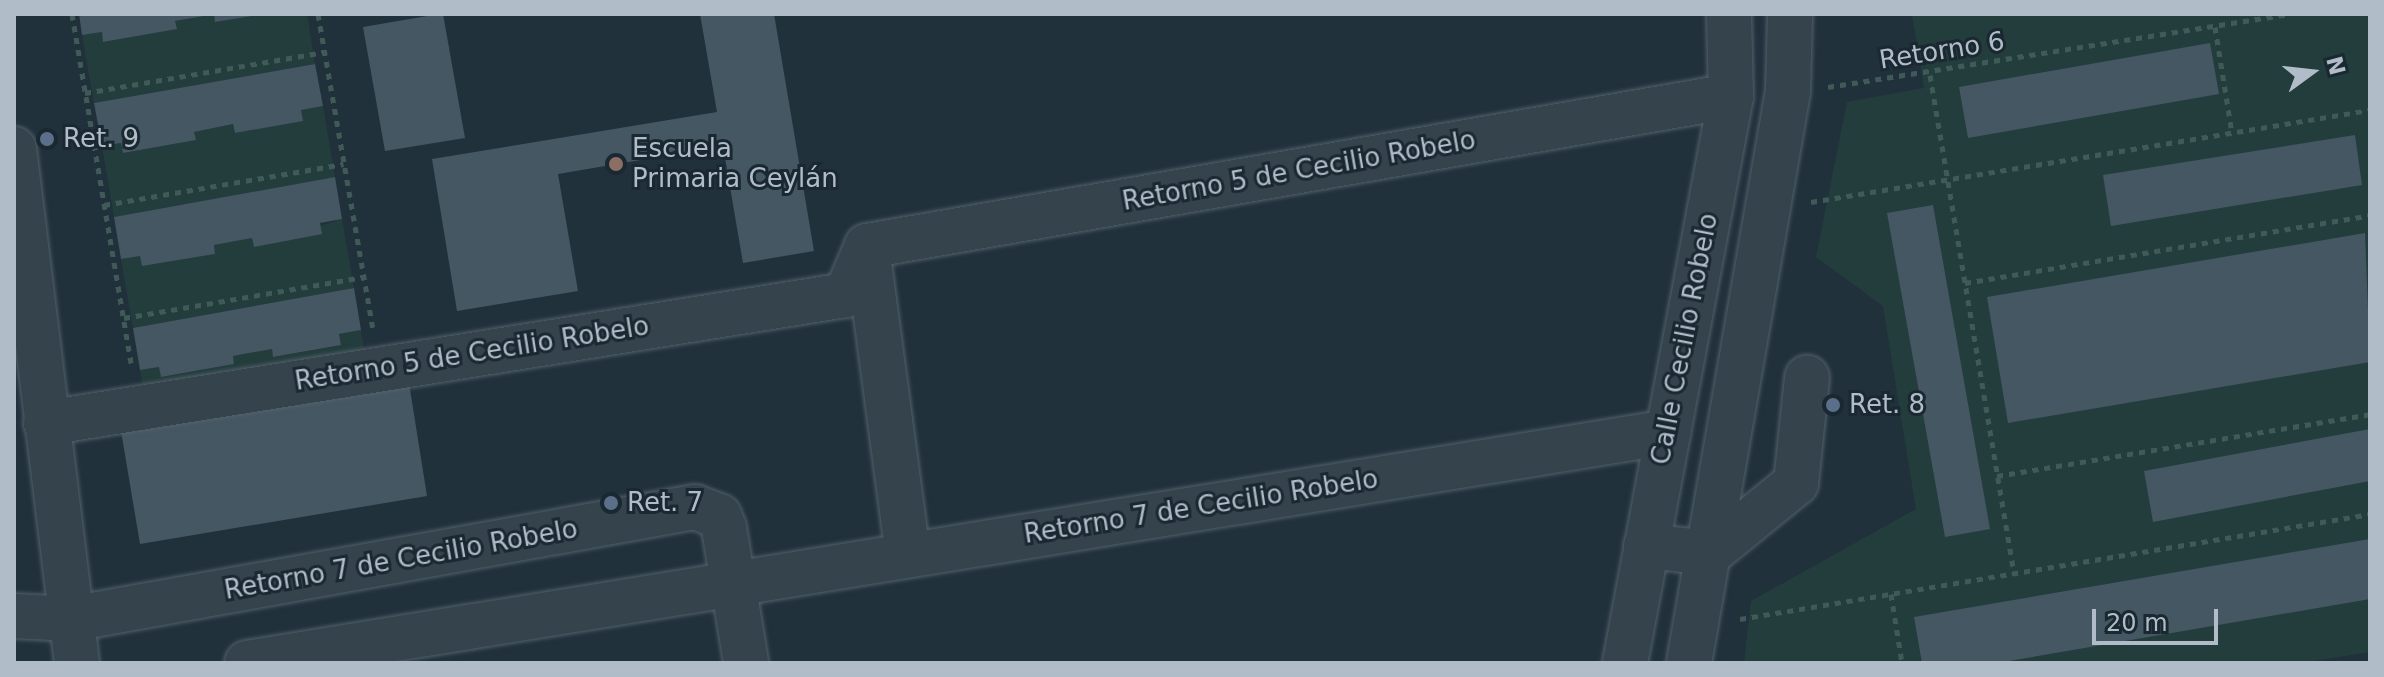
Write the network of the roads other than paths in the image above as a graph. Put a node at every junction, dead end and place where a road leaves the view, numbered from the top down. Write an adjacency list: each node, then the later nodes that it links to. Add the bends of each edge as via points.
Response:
1 (1729, 14): 3 (street, Calle Cecilio Robelo)
2 (1790, 14): 11 (street, Calle Cecilio Robelo, via 1788,91)
3 (1731, 96): 5 (street, Retorno 5 de Cecilio Robelo); 9 (street, Calle Cecilio Robelo)
4 (14, 149): 6 (street)
5 (867, 246): 8 (street, Retorno 5 de Cecilio Robelo, via 846,295); 12 (street)
6 (24, 300): 8 (street)
7 (1807, 378): 11 (street, via 1800,477)
8 (46, 423): 15 (street)
9 (1668, 432): 10 (street, Calle Cecilio Robelo); 12 (street, Retorno 7 de Cecilio Robelo)
10 (1646, 546): 11 (street); 20 (street, Calle Cecilio Robelo)
11 (1710, 553): 16 (street, Calle Cecilio Robelo)
12 (908, 555): 13 (street, Retorno 7 de Cecilio Robelo)
13 (734, 583): 15 (street, Retorno 7 de Cecilio Robelo, via 719,516 695,507); 18 (street, Retorno 7 de Cecilio Robelo); 19 (street)
14 (14, 616): 15 (street, Retorno 7 de Cecilio Robelo)
15 (71, 619): 17 (street)
16 (1693, 644)
17 (77, 663)
18 (247, 663)
19 (746, 663)
20 (1625, 663)

